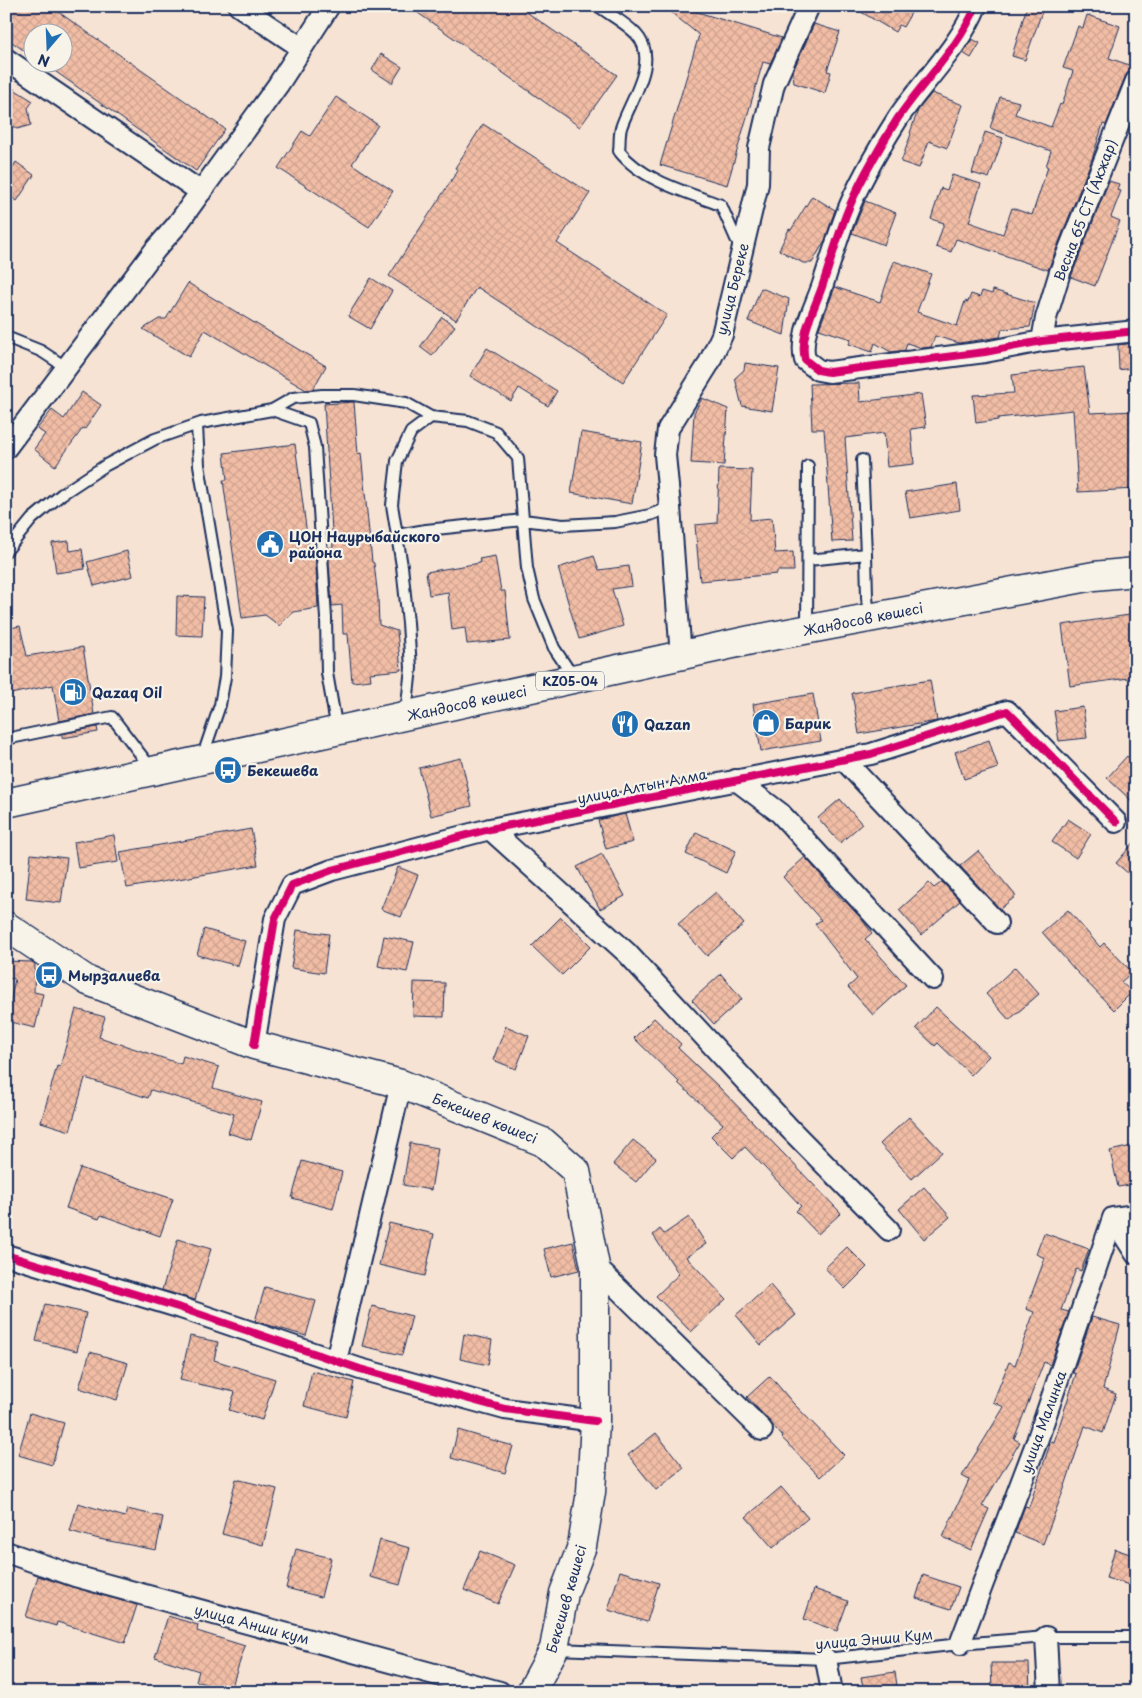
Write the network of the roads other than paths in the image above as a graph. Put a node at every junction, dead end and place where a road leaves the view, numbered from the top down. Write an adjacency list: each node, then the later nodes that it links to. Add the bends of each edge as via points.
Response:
1 (239, 6): 6 (street)
2 (328, 6): 6 (street)
3 (598, 6): 10 (lane, via 636,34 646,63 621,130 619,151 644,173 720,205)
4 (809, 6): 10 (street, улица Береке, via 774,84 760,148 758,184)
5 (976, 6): 13 (street, via 969,25 908,104 870,165 846,214 807,327 802,351 804,360 818,370 829,372 985,352)
6 (302, 48): 9 (street)
7 (6, 60): 9 (street)
8 (1136, 81): 13 (street, Весна 65 СТ (Акжар), via 1060,272)
9 (201, 192): 14 (street)
10 (742, 251): 21 (street, улица Береке, via 722,335 708,365 668,429 665,455)
11 (1136, 331): 13 (street)
12 (6, 337): 14 (lane, via 41,351)
13 (1042, 341)
14 (67, 368): 18 (street)
15 (272, 410): 16 (lane, via 293,398 354,395 406,403); 17 (lane); 33 (lane, via 309,423 315,446 327,673)
16 (431, 417): 22 (lane, via 468,421 496,432 518,458); 23 (lane, via 410,432 397,461 392,505)
17 (197, 425): 24 (lane, via 155,439 106,465 62,494 32,519); 36 (lane, via 198,465 227,632 220,705)
18 (6, 448)
19 (862, 460): 25 (lane)
20 (808, 466): 26 (lane)
21 (670, 506): 22 (lane, via 650,515 615,522 563,525); 30 (street, улица Береке)
22 (523, 520): 23 (lane); 31 (lane, via 527,568 534,599 554,648)
23 (397, 535): 32 (lane, via 410,668)
24 (6, 551)
25 (866, 554): 26 (lane); 28 (lane)
26 (808, 560): 29 (lane)
27 (1136, 572): 28 (main road, Жандосов көшесі / KZ05-04, via 1094,576)
28 (870, 618): 29 (main road, Жандосов көшесі / KZ05-04)
29 (807, 630): 30 (main road, Жандосов көшесі / KZ05-04)
30 (680, 657): 31 (main road, Жандосов көшесі / KZ05-04)
31 (572, 680): 32 (main road, Жандосов көшесі / KZ05-04)
32 (405, 716): 33 (main road, Жандосов көшесі / KZ05-04)
33 (337, 731): 36 (main road, Жандосов көшесі / KZ05-04)
34 (6, 739): 37 (lane, via 112,717)
35 (843, 759): 38 (street, улица Алтын Алма); 40 (street, улица Алтын Алма, via 871,754 1007,711); 42 (street)
36 (201, 760): 37 (main road, Жандосов көшесі / KZ05-04)
37 (154, 771): 39 (main road, Жандосов көшесі / KZ05-04)
38 (736, 780): 41 (street, улица Алтын Алма); 44 (street, via 780,813)
39 (6, 804)
40 (1116, 822)
41 (490, 829): 45 (street, улица Алтын Алма, via 332,870 292,885 275,919); 49 (street, via 627,953 789,1128)
42 (997, 923)
43 (6, 926): 45 (main road, Бекешев көшесі, via 88,981)
44 (933, 979)
45 (254, 1044): 46 (main road, Бекешев көшесі)
46 (401, 1084): 52 (main road, Бекешев көшесі, via 542,1142 576,1171); 53 (street)
47 (1136, 1214): 48 (street)
48 (1113, 1218): 50 (street); 59 (street, улица Малинка, via 1037,1441)
49 (889, 1230)
50 (1136, 1254)
51 (6, 1255): 53 (street, via 182,1308)
52 (595, 1266): 54 (main road, Бекешев көшесі); 55 (street)
53 (336, 1361): 54 (street, via 505,1409)
54 (595, 1421): 60 (main road, Бекешев көшесі, via 591,1492 582,1546 564,1593)
55 (762, 1430)
56 (6, 1552): 62 (street, улица Анши кум, via 76,1576)
57 (1046, 1637): 58 (lane, улица Энши Кум); 59 (lane, улица Энши Кум); 65 (street)
58 (1136, 1637)
59 (960, 1644): 61 (lane, улица Энши Кум)
60 (554, 1649): 61 (lane, улица Энши Кум); 63 (main road, Бекешев көшесі)
61 (826, 1660): 64 (street)
62 (500, 1692)
63 (531, 1692)
64 (832, 1692)
65 (1049, 1692)

